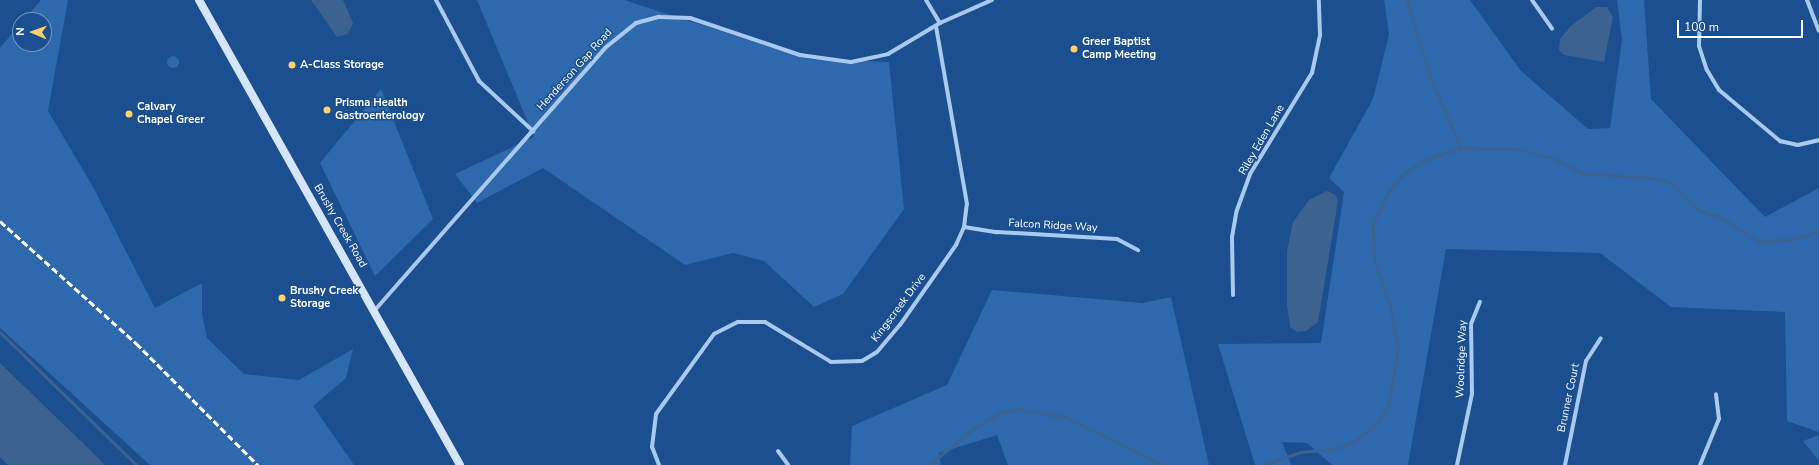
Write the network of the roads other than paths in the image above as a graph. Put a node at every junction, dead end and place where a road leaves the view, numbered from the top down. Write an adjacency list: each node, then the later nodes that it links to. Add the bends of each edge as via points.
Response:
1 (199, 0): 18 (main road, Brushy Creek Road)
2 (436, 0): 12 (street, via 479,81)
3 (926, 0): 9 (street)
4 (992, 0): 9 (street, Henderson Gap Road)
5 (1319, 0): 16 (street, Riley Eden Lane, via 1320,35 1312,73 1250,174 1237,210 1232,237)
6 (1532, 0): 10 (street)
7 (1700, 0): 13 (street, via 1699,46 1707,70 1719,90 1780,141 1798,145)
8 (1807, 0): 11 (street)
9 (938, 24): 12 (street, Henderson Gap Road, via 888,54 851,62 800,55 690,18 646,20 612,40); 14 (street, Kingscreek Drive, via 967,204)
10 (1552, 29)
11 (1819, 31)
12 (533, 131): 18 (street, Henderson Gap Road)
13 (1819, 140)
14 (964, 227): 15 (street, Falcon Ridge Way, via 997,232 1117,239); 23 (street, Kingscreek Drive, via 944,264 900,325 877,352 862,361 831,362 765,322 738,322 714,334 656,414 652,447)
15 (1138, 250)
16 (1233, 294)
17 (1480, 302): 25 (street, Woolridge Way, via 1471,324 1472,394)
18 (375, 310): 22 (main road, Brushy Creek Road)
19 (1601, 338): 26 (street, Brunner Court, via 1586,361)
20 (1716, 394): 27 (street, via 1719,419)
21 (778, 451): 24 (street)
22 (460, 465)
23 (659, 465)
24 (788, 465)
25 (1457, 465)
26 (1565, 465)
27 (1700, 465)

